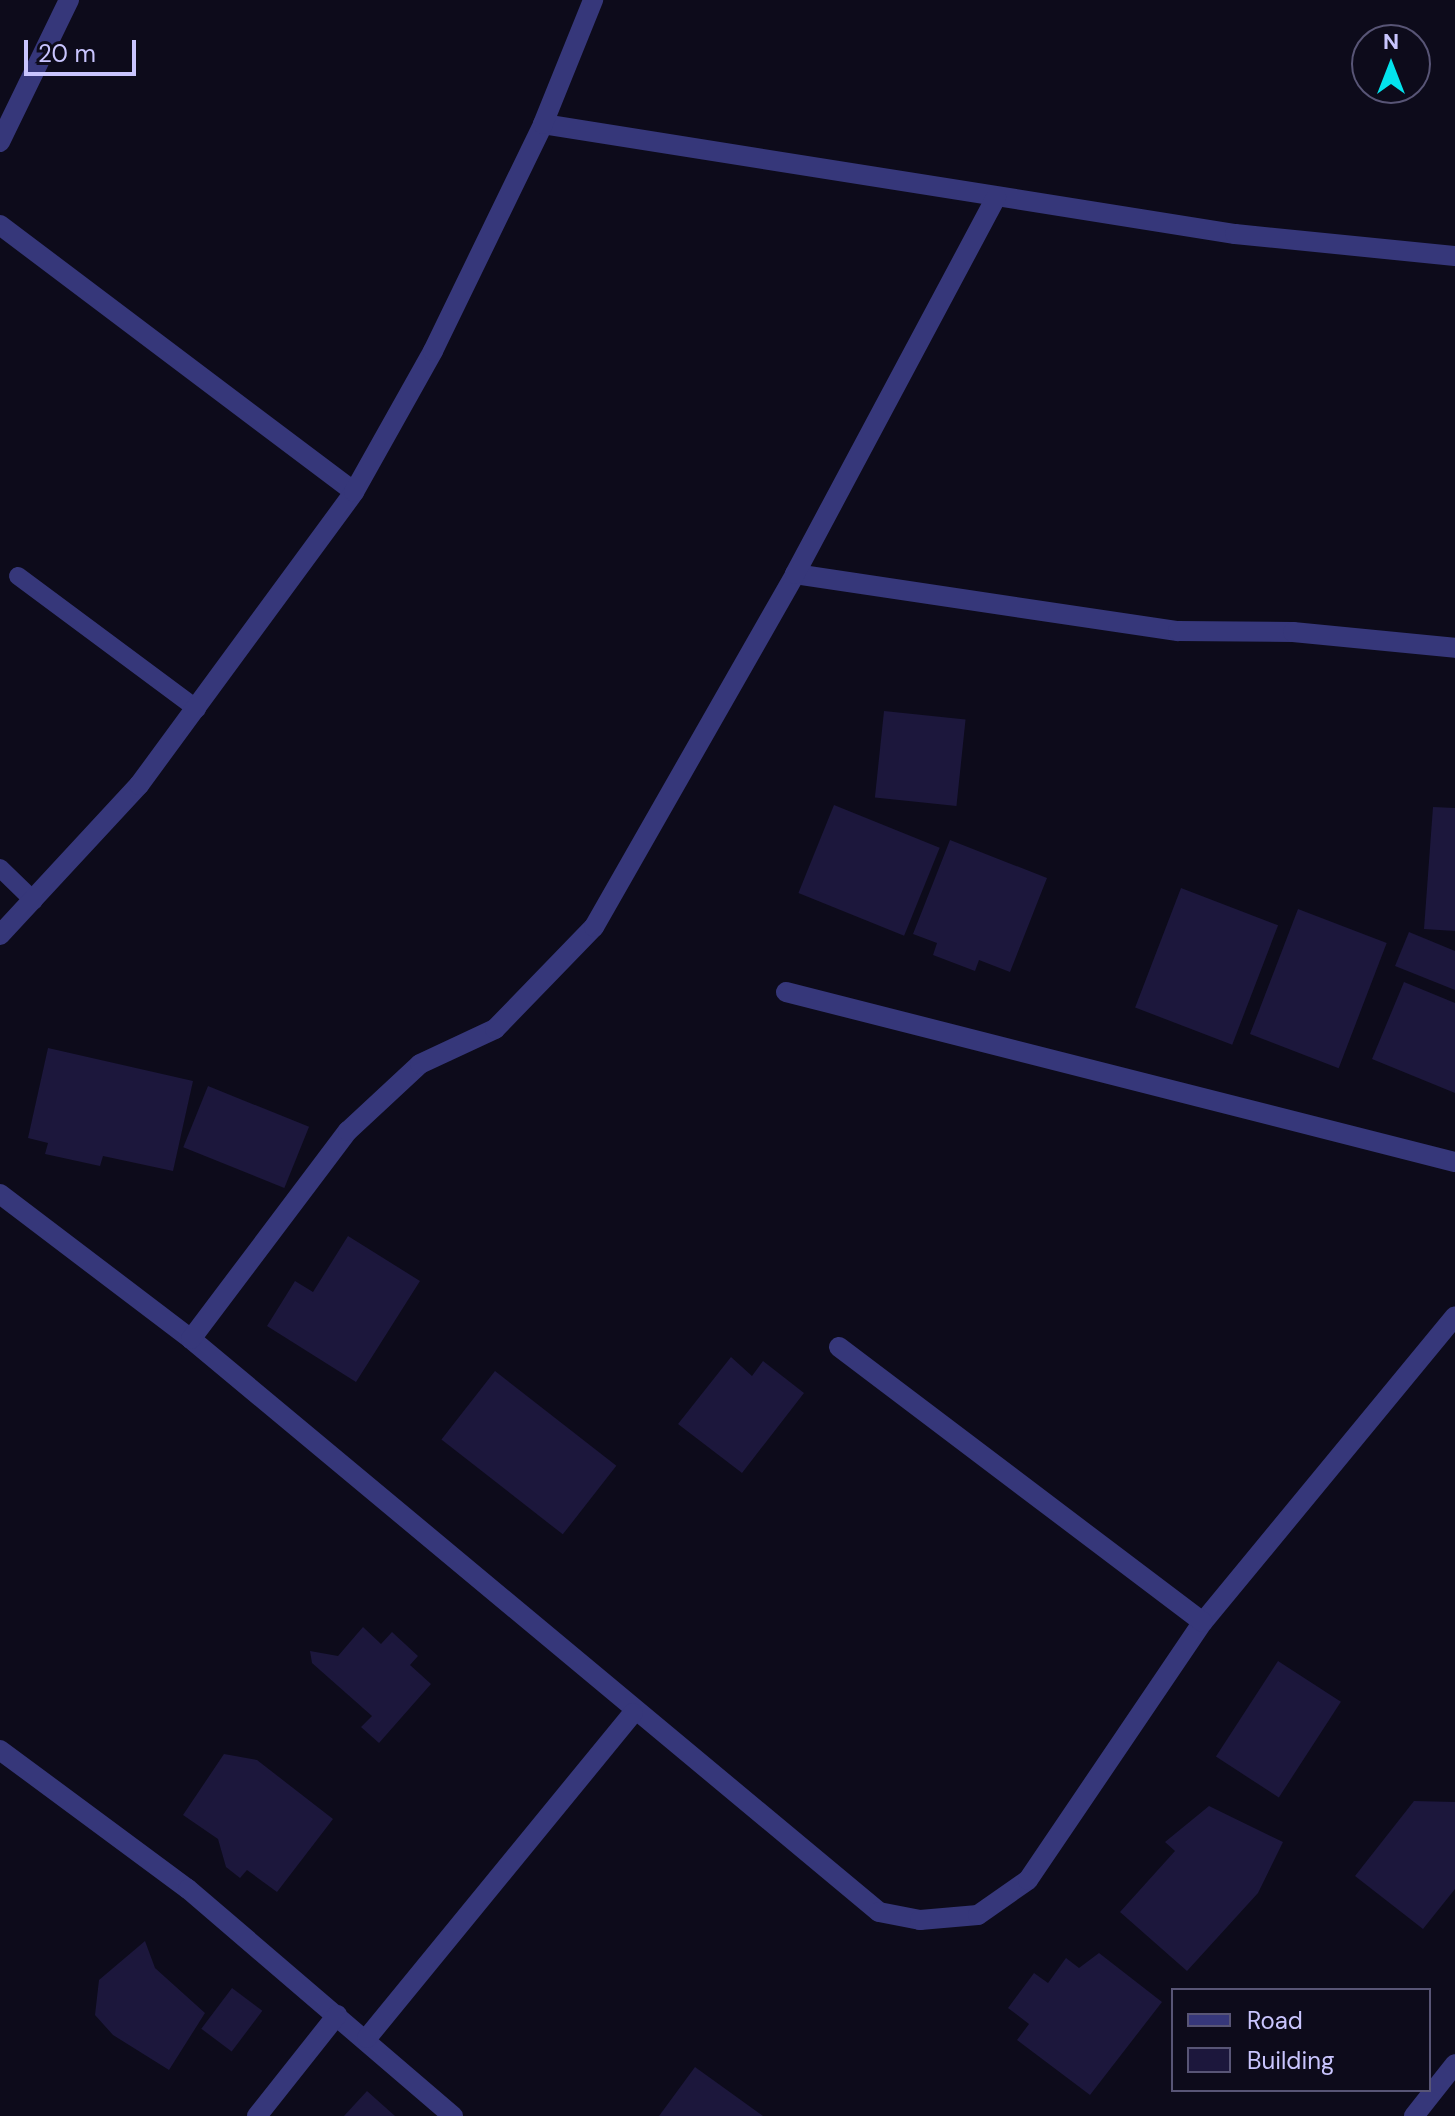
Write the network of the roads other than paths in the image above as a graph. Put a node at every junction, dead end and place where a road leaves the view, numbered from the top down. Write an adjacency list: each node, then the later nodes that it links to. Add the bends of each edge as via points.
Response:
1 (69, 0): 4 (street)
2 (593, 0): 3 (street)
3 (543, 124): 5 (street); 8 (street, via 408,401)
4 (0, 142)
5 (996, 197): 7 (street, via 1235,234); 9 (street)
6 (0, 225): 8 (street)
7 (1455, 256)
8 (354, 492): 12 (street)
9 (795, 574): 11 (street, via 1178,631 1293,632); 20 (street, via 594,927 495,1029 420,1064 348,1131)
10 (18, 576): 12 (lane)
11 (1455, 648)
12 (197, 709): 14 (street)
13 (0, 868): 14 (lane)
14 (34, 901): 15 (street)
15 (0, 935)
16 (786, 992): 17 (street)
17 (1455, 1162)
18 (0, 1194): 20 (street)
19 (1455, 1316): 22 (street)
20 (191, 1339): 23 (street)
21 (839, 1347): 22 (street)
22 (1203, 1622): 23 (street, via 1028,1880 978,1915 920,1920 879,1912)
23 (633, 1713): 26 (street)
24 (2, 1756): 25 (street, via 188,1889)
25 (337, 2015): 26 (street); 28 (street)
26 (367, 2038): 29 (street)
27 (1455, 2064): 30 (street)
28 (257, 2116)
29 (453, 2116)
30 (1414, 2116)

